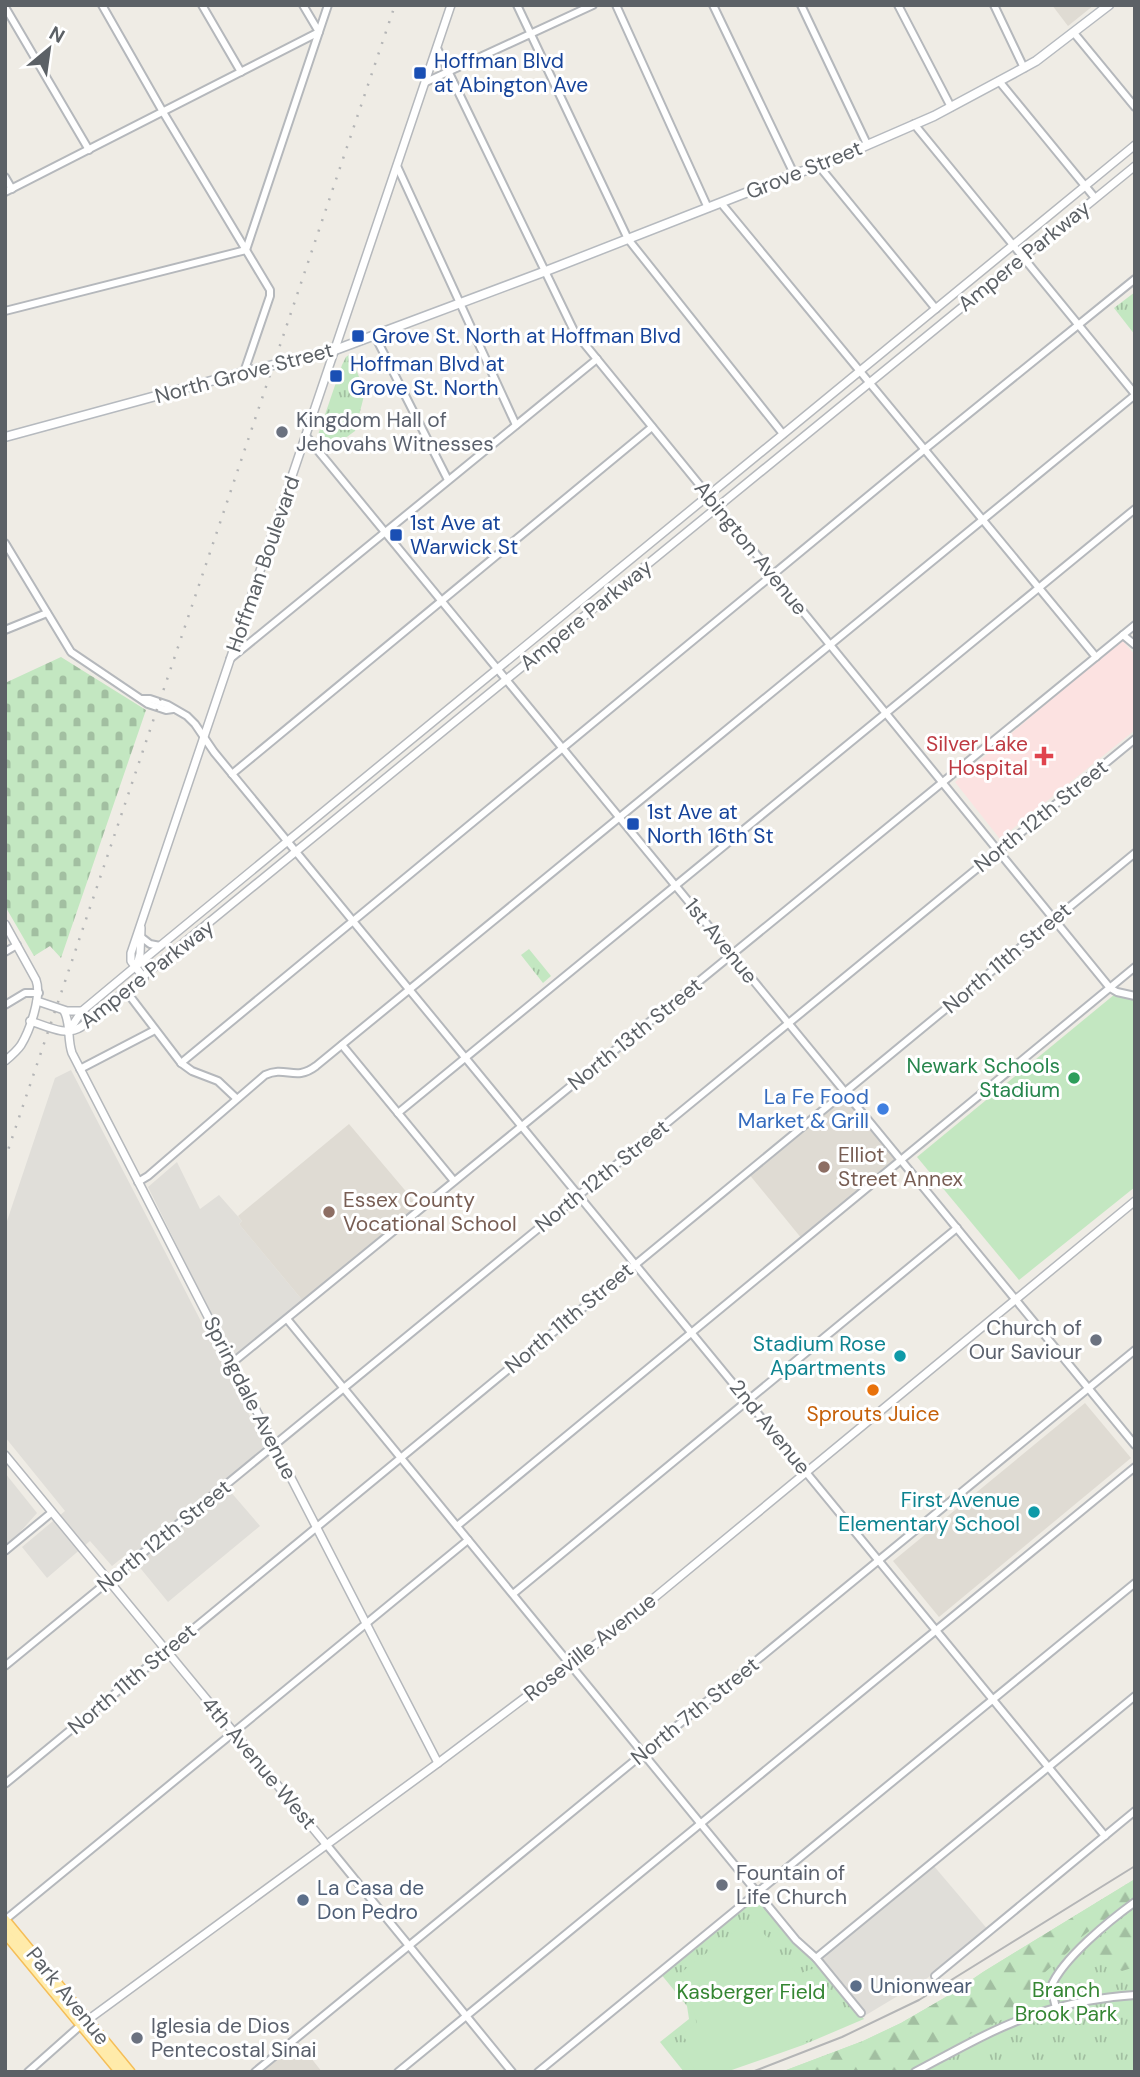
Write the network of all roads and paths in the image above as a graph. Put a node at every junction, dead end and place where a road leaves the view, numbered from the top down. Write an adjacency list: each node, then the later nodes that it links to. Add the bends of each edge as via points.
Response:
1 (102, 5): 26 (street)
2 (202, 5): 20 (street)
3 (303, 5): 15 (street)
4 (328, 5): 15 (street)
5 (452, 5): 18 (street, Hoffman Boulevard)
6 (517, 5): 17 (street)
7 (593, 5): 17 (street)
8 (616, 5): 40 (street)
9 (713, 5): 34 (street)
10 (801, 5): 28 (street)
11 (898, 5): 24 (street)
12 (994, 5): 19 (street)
13 (1109, 5): 16 (main road, Grove Street)
14 (5, 7): 30 (street)
15 (319, 32): 20 (street); 43 (street)
16 (1074, 33): 19 (main road, Grove Street); 25 (street)
17 (531, 34): 21 (street); 41 (street)
18 (437, 48): 21 (street, Abington Avenue); 23 (street, Hoffman Boulevard)
19 (1024, 68): 22 (main road, Grove Street)
20 (241, 72): 26 (street)
21 (447, 72): 23 (street); 45 (street, Abington Avenue)
22 (999, 81): 24 (main road, Grove Street); 36 (street)
23 (426, 82): 31 (street, Hoffman Boulevard)
24 (951, 107): 27 (main road, Grove Street)
25 (1135, 107)
26 (163, 112): 30 (street); 43 (street)
27 (914, 124): 28 (main road, Grove Street); 42 (street)
28 (867, 144): 32 (main road, Grove Street)
29 (1135, 145): 36 (street, Ampere Parkway)
30 (89, 150): 37 (street)
31 (397, 166): 48 (street); 53 (street, Hoffman Boulevard)
32 (818, 166): 34 (main road, Grove Street); 49 (street)
33 (1135, 166): 38 (street, Ampere Parkway)
34 (794, 174): 39 (main road, Grove Street)
35 (5, 177): 37 (street)
36 (1085, 186): 38 (street); 42 (street, Ampere Parkway)
37 (8, 190)
38 (1095, 198): 44 (street, Ampere Parkway)
39 (721, 203): 40 (main road, Grove Street); 55 (street)
40 (708, 208): 41 (main road, Grove Street)
41 (628, 239): 45 (main road, Grove Street); 61 (street)
42 (1014, 245): 44 (street); 49 (street, Ampere Parkway)
43 (246, 250): 50 (street); 56 (street, via 271,293)
44 (1024, 257): 51 (street); 57 (street, Ampere Parkway)
45 (546, 271): 47 (main road, Grove Street); 54 (street, Abington Avenue, via 574,331)
46 (1135, 279): 51 (street)
47 (479, 297): 48 (main road, North Grove Street)
48 (460, 304): 52 (main road, North Grove Street); 59 (street)
49 (936, 309): 55 (street, Ampere Parkway)
50 (5, 311)
51 (1079, 325): 58 (street); 64 (street)
52 (375, 336): 53 (main road, North Grove Street); 65 (street)
53 (335, 350): 56 (main road, North Grove Street); 62 (street, Hoffman Boulevard)
54 (597, 359): 59 (street); 60 (street, Abington Avenue)
55 (860, 371): 57 (street); 61 (street, Ampere Parkway)
56 (244, 372): 63 (main road, North Grove Street)
57 (870, 383): 64 (street); 67 (street, Ampere Parkway)
58 (1135, 394): 69 (street)
59 (516, 425): 65 (street)
60 (652, 427): 66 (street, Abington Avenue); 74 (street)
61 (783, 434): 66 (street, Ampere Parkway)
62 (306, 436): 70 (street, 1st Avenue); 82 (street, Hoffman Boulevard)
63 (5, 437)
64 (925, 449): 69 (street); 72 (street)
65 (448, 481): 70 (street)
66 (708, 496): 67 (street, Abington Avenue); 83 (street, Ampere Parkway)
67 (718, 507): 72 (street, Abington Avenue); 84 (street, Ampere Parkway)
68 (1135, 509): 73 (street)
69 (982, 520): 73 (street); 79 (street)
70 (385, 532): 74 (street, 1st Avenue); 82 (street)
71 (5, 542): 75 (street)
72 (772, 574): 79 (street, Abington Avenue); 88 (street)
73 (1039, 588): 81 (street); 85 (street)
74 (442, 601): 83 (street, 1st Avenue); 89 (street)
75 (47, 613): 77 (street); 86 (street, 2nd Avenue, via 71,652 142,699 168,705 192,720)
76 (1135, 625): 78 (street, North 13th Street)
77 (5, 630)
78 (1123, 635): 80 (street); 81 (street, North 13th Street)
79 (830, 645): 85 (street, Abington Avenue); 91 (street)
80 (1135, 645)
81 (1096, 657): 90 (street, North 13th Street)
82 (230, 659): 86 (street, Hoffman Boulevard)
83 (497, 669): 84 (street, 1st Avenue); 92 (street, Ampere Parkway)
84 (507, 680): 88 (street, 1st Avenue); 94 (street, Ampere Parkway)
85 (886, 714): 90 (street, Abington Avenue); 96 (street)
86 (204, 738): 89 (street, 2nd Avenue); 100 (street, Hoffman Boulevard)
87 (1135, 739): 93 (street, North 12th Street)
88 (563, 748): 91 (street, 1st Avenue); 98 (street)
89 (232, 774): 92 (street, 2nd Avenue)
90 (942, 782): 93 (street, Abington Avenue); 105 (street, North 13th Street)
91 (619, 817): 96 (street, 1st Avenue); 110 (street)
92 (288, 841): 94 (street, 2nd Avenue); 103 (street, Ampere Parkway)
93 (998, 851): 97 (street, Abington Avenue); 118 (street, North 12th Street)
94 (297, 852): 98 (street, 2nd Avenue); 108 (street, Ampere Parkway)
95 (1135, 853): 97 (street, North 11th Street)
96 (676, 887): 105 (street, 1st Avenue); 122 (street)
97 (1054, 920): 109 (street, Abington Avenue); 126 (street, North 11th Street)
98 (353, 921): 110 (street, 2nd Avenue); 124 (street)
99 (5, 924): 102 (street)
100 (141, 924): 101 (street, Hoffman Boulevard); 106 (street, Hoffman Boulevard, via 130,956)
101 (141, 937): 103 (street); 106 (street, Hoffman Boulevard)
102 (17, 945): 104 (street); 113 (street, via 36,980)
103 (160, 946): 106 (street, Ampere Parkway)
104 (5, 952)
105 (732, 954): 118 (street, 1st Avenue); 129 (street, North 13th Street)
106 (136, 967): 108 (street); 116 (street, Ampere Parkway)
107 (1135, 967): 109 (street)
108 (144, 978): 111 (street, Ampere Parkway)
109 (1110, 988): 112 (street); 130 (street)
110 (410, 989): 121 (street); 122 (street, 2nd Avenue)
111 (126, 991): 119 (street); 120 (street, Ampere Parkway)
112 (1135, 996)
113 (38, 997): 114 (street, via 25,993); 115 (street); 117 (street)
114 (5, 1004)
115 (64, 1011): 116 (street); 120 (street, Springdale Avenue)
116 (82, 1011): 120 (street, Ampere Parkway)
117 (30, 1021): 120 (street); 123 (street, via 19,1047)
118 (789, 1023): 126 (street, 1st Avenue); 133 (street, North 12th Street)
119 (155, 1030): 124 (street); 125 (street)
120 (68, 1032): 125 (street, Springdale Avenue)
121 (342, 1045): 127 (street, via 307,1073 269,1073); 128 (street)
122 (466, 1057): 128 (street); 129 (street, 2nd Avenue)
123 (5, 1061)
124 (181, 1063): 127 (street, via 218,1081)
125 (80, 1069): 132 (street, Springdale Avenue)
126 (845, 1092): 130 (street, 1st Avenue); 136 (street, North 11th Street)
127 (236, 1098): 132 (street)
128 (398, 1113): 131 (street)
129 (522, 1126): 131 (street, North 13th Street); 133 (street, 2nd Avenue)
130 (901, 1160): 135 (street, 1st Avenue); 139 (street)
131 (454, 1181): 138 (street, North 13th Street)
132 (138, 1182): 141 (street, Springdale Avenue)
133 (579, 1195): 136 (street, 2nd Avenue); 142 (street, North 12th Street)
134 (1135, 1201): 137 (street, Roseville Avenue)
135 (957, 1228): 137 (street, 1st Avenue); 144 (street)
136 (636, 1264): 139 (street, 2nd Avenue); 148 (street, North 11th Street)
137 (1015, 1299): 143 (street, 1st Avenue); 150 (street, Roseville Avenue)
138 (287, 1319): 141 (street, North 13th Street); 142 (street)
139 (692, 1332): 144 (street, 2nd Avenue); 152 (street)
140 (1135, 1350): 143 (street, North 7th Street)
141 (232, 1363): 145 (street, Springdale Avenue)
142 (344, 1388): 145 (street, North 12th Street); 148 (street)
143 (1088, 1389): 146 (street, 1st Avenue); 156 (street, North 7th Street)
144 (748, 1401): 150 (street, 2nd Avenue); 159 (street)
145 (274, 1445): 153 (street, Springdale Avenue); 157 (street, North 12th Street)
146 (1135, 1446)
147 (5, 1455): 151 (street, 4th Avenue West)
148 (401, 1458): 152 (street); 153 (street, North 11th Street)
149 (1135, 1467): 161 (street)
150 (806, 1471): 156 (street, 2nd Avenue); 163 (street, Roseville Avenue)
151 (51, 1513): 155 (street); 157 (street, 4th Avenue West)
152 (457, 1526): 154 (street)
153 (316, 1527): 160 (street, Springdale Avenue); 162 (street, North 11th Street)
154 (468, 1539): 159 (street); 160 (street)
155 (5, 1551)
156 (879, 1560): 161 (street, 2nd Avenue); 168 (street, North 7th Street)
157 (108, 1582): 162 (street, 4th Avenue West); 164 (street, North 12th Street)
158 (1135, 1583): 166 (street)
159 (513, 1594): 163 (street)
160 (366, 1623): 167 (street); 169 (street, Springdale Avenue)
161 (936, 1630): 166 (street, 2nd Avenue); 173 (street)
162 (166, 1651): 167 (street, 4th Avenue West); 171 (street, North 11th Street)
163 (570, 1664): 168 (street); 169 (street, Roseville Avenue)
164 (5, 1666)
165 (1135, 1696): 170 (street)
166 (992, 1698): 170 (street, 2nd Avenue); 176 (street)
167 (233, 1732): 175 (street, 4th Avenue West); 178 (street)
168 (643, 1753): 173 (street); 180 (street, North 7th Street)
169 (438, 1763): 175 (street, Roseville Avenue)
170 (1048, 1767): 174 (street, 2nd Avenue); 181 (street)
171 (5, 1784)
172 (1135, 1811): 174 (street)
173 (701, 1824): 176 (street); 186 (street)
174 (1105, 1836): 182 (street)
175 (326, 1844): 180 (street, 4th Avenue West); 187 (street, Roseville Avenue)
176 (757, 1892): 181 (street); 194 (street)
177 (1135, 1902): 184 (street, via 1061,1971 1051,1987)
178 (5, 1920): 187 (main road, Park Avenue)
179 (5, 1933): 187 (main road, Park Avenue)
180 (409, 1945): 186 (street, 4th Avenue West); 191 (street, North 7th Street)
181 (816, 1958): 185 (street)
182 (934, 1976)
183 (1135, 1995): 184 (street)
184 (1056, 2008): 195 (street, via 1005,2026)
185 (861, 2013)
186 (467, 2016): 192 (street); 193 (street, 4th Avenue West)
187 (84, 2022): 188 (street, Roseville Avenue); 189 (main road, Park Avenue); 190 (main road, Park Avenue)
188 (28, 2072)
189 (120, 2072)
190 (130, 2072)
191 (255, 2072)
192 (398, 2072)
193 (512, 2072)
194 (538, 2072)
195 (915, 2072)

